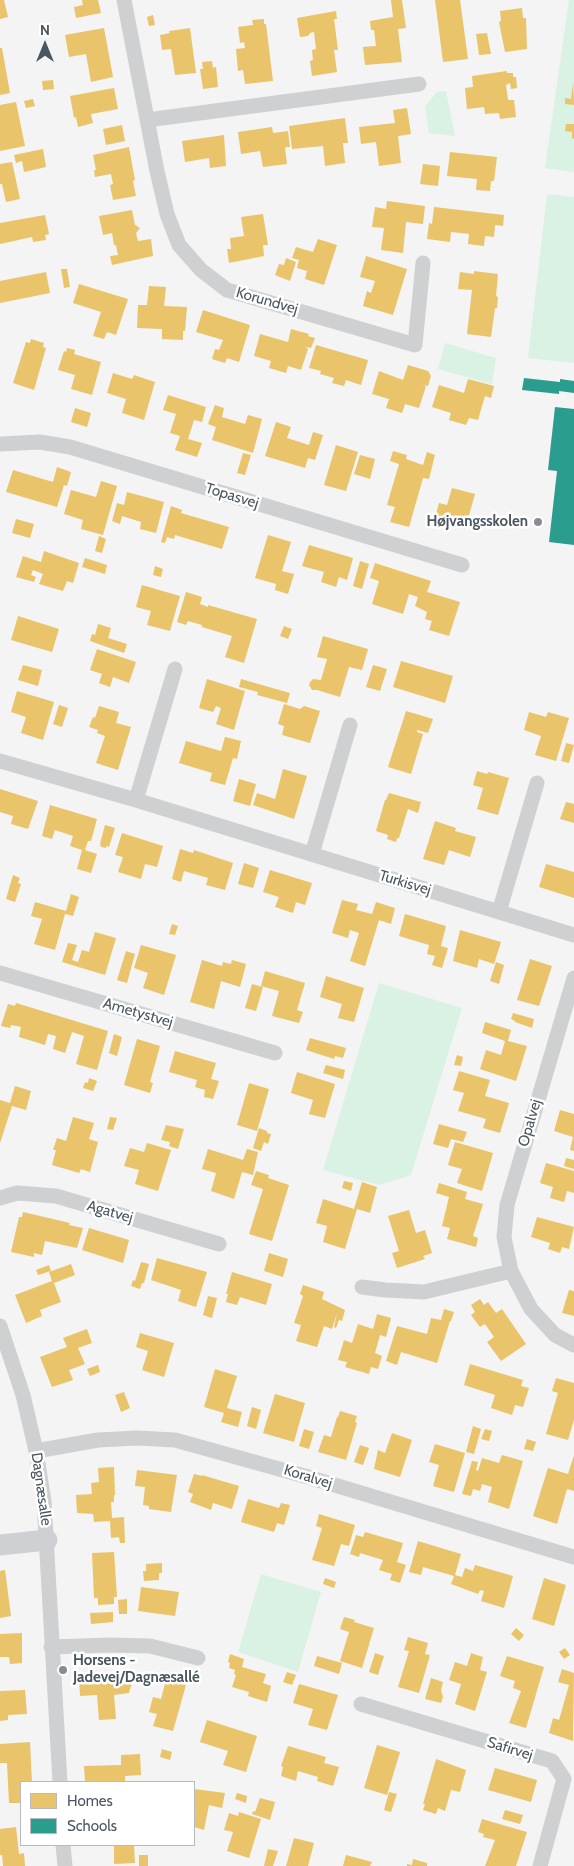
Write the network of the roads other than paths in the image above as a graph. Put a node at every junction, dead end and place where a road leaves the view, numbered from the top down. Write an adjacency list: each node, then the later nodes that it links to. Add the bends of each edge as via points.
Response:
1 (124, 0): 3 (street, Korundvej)
2 (419, 84): 3 (street)
3 (147, 120): 4 (street, Korundvej, via 167,214 179,245 201,270 227,290 415,345)
4 (422, 263)
5 (0, 444): 6 (street, Topasvej, via 40,442 70,447)
6 (462, 566)
7 (174, 669): 11 (street)
8 (350, 725): 12 (street)
9 (0, 761): 11 (street, Turkisvej)
10 (537, 782): 13 (street)
11 (136, 800): 12 (street, Turkisvej)
12 (312, 854): 13 (street, Turkisvej)
13 (499, 912): 14 (street, Turkisvej)
14 (574, 936)
15 (0, 973): 17 (street, Ametystvej)
16 (574, 978): 20 (street, Opalvej, via 506,1205 504,1237)
17 (275, 1054)
18 (0, 1198): 19 (street, Agatvej, via 17,1193 56,1196)
19 (219, 1244)
20 (511, 1271): 21 (street, via 424,1292); 23 (street, Opalvej, via 531,1309 556,1335)
21 (362, 1287)
22 (1, 1333): 24 (street, Dagnæsalle, via 23,1395)
23 (574, 1345)
24 (36, 1451): 25 (street, Dagnæsalle); 27 (street, Koralvej, via 98,1440 174,1440)
25 (47, 1540): 26 (street); 28 (street, Dagnæsalle)
26 (0, 1545)
27 (574, 1557)
28 (51, 1647): 29 (street, via 150,1646); 31 (street, Dagnæsalle)
29 (198, 1658)
30 (361, 1704): 34 (street, Safirvej, via 552,1761 564,1779)
31 (60, 1781)
32 (63, 1846): 33 (street)
33 (64, 1866)
34 (540, 1866)

